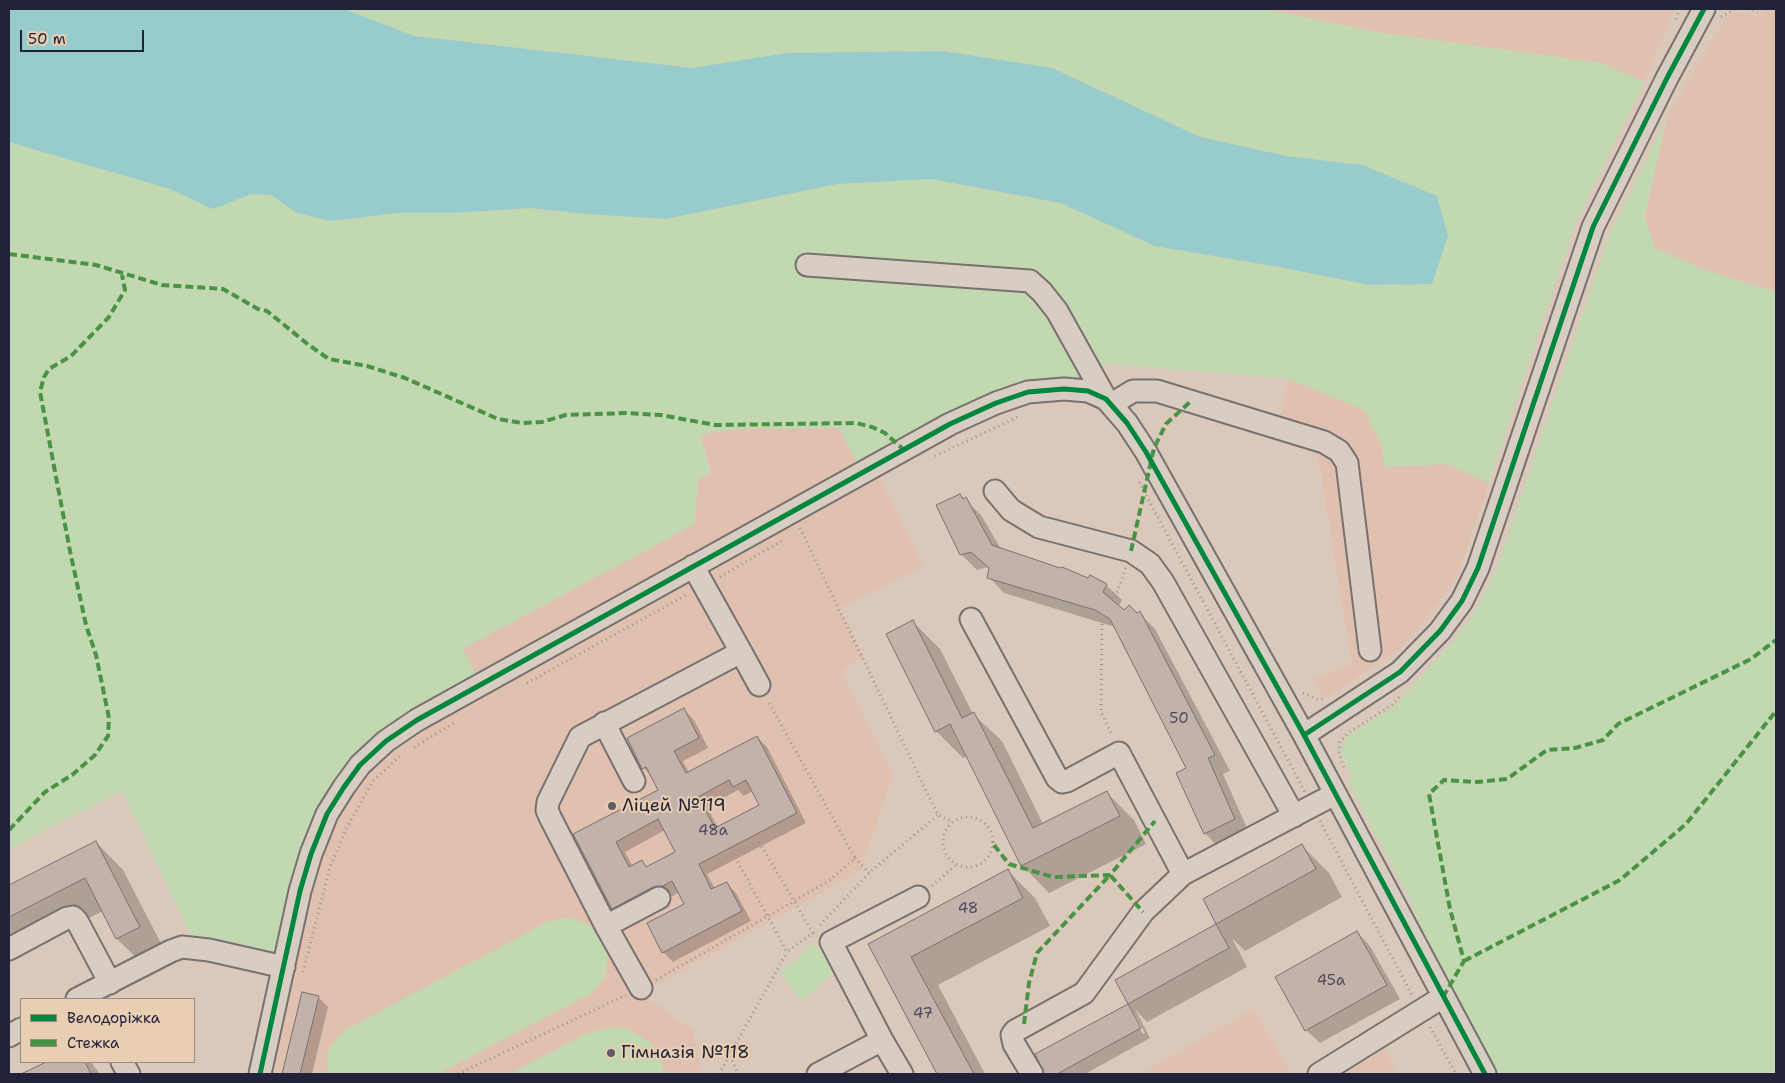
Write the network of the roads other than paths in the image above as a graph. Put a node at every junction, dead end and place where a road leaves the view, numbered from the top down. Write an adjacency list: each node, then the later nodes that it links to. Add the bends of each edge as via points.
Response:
1 (1704, 9): 11 (street, via 1593,227 1478,568 1462,601 1440,631 1400,672)
2 (807, 265): 3 (street, via 1030,281 1057,311)
3 (1111, 404): 5 (street, via 1088,392 1064,389 1028,392 996,403 950,424 800,521); 7 (street, via 1133,392 1157,391 1324,442 1339,450 1347,463); 11 (street, via 1146,452)
4 (994, 491): 14 (street, via 1011,510 1039,527 1131,551 1150,564)
5 (693, 566): 8 (street); 20 (street, via 417,720 386,740 360,764 327,814 311,854)
6 (971, 619): 15 (street, via 1057,778 1067,781 1119,753)
7 (1370, 650)
8 (741, 652): 9 (street); 10 (street)
9 (759, 685)
10 (604, 723): 12 (street); 18 (street, via 580,737 547,810)
11 (1304, 735): 13 (street)
12 (634, 780)
13 (1335, 794): 14 (street); 24 (street)
14 (1303, 811): 15 (street)
15 (1183, 874): 33 (street, via 1144,912 1084,993 1015,1031 1012,1036 1014,1044)
16 (659, 898): 18 (street)
17 (918, 898): 27 (street, via 832,942)
18 (606, 926): 22 (street)
19 (9, 949): 21 (street, via 73,917)
20 (284, 967): 21 (street, via 182,947); 30 (street)
21 (110, 983): 23 (street)
22 (641, 988)
23 (86, 997)
24 (1443, 997): 34 (street); 35 (street)
25 (20, 1030): 26 (street)
26 (9, 1036)
27 (882, 1040): 31 (street); 32 (street)
28 (123, 1063): 29 (street)
29 (129, 1074)
30 (260, 1074)
31 (818, 1074)
32 (902, 1074)
33 (1032, 1074)
34 (1319, 1074)
35 (1485, 1074)

